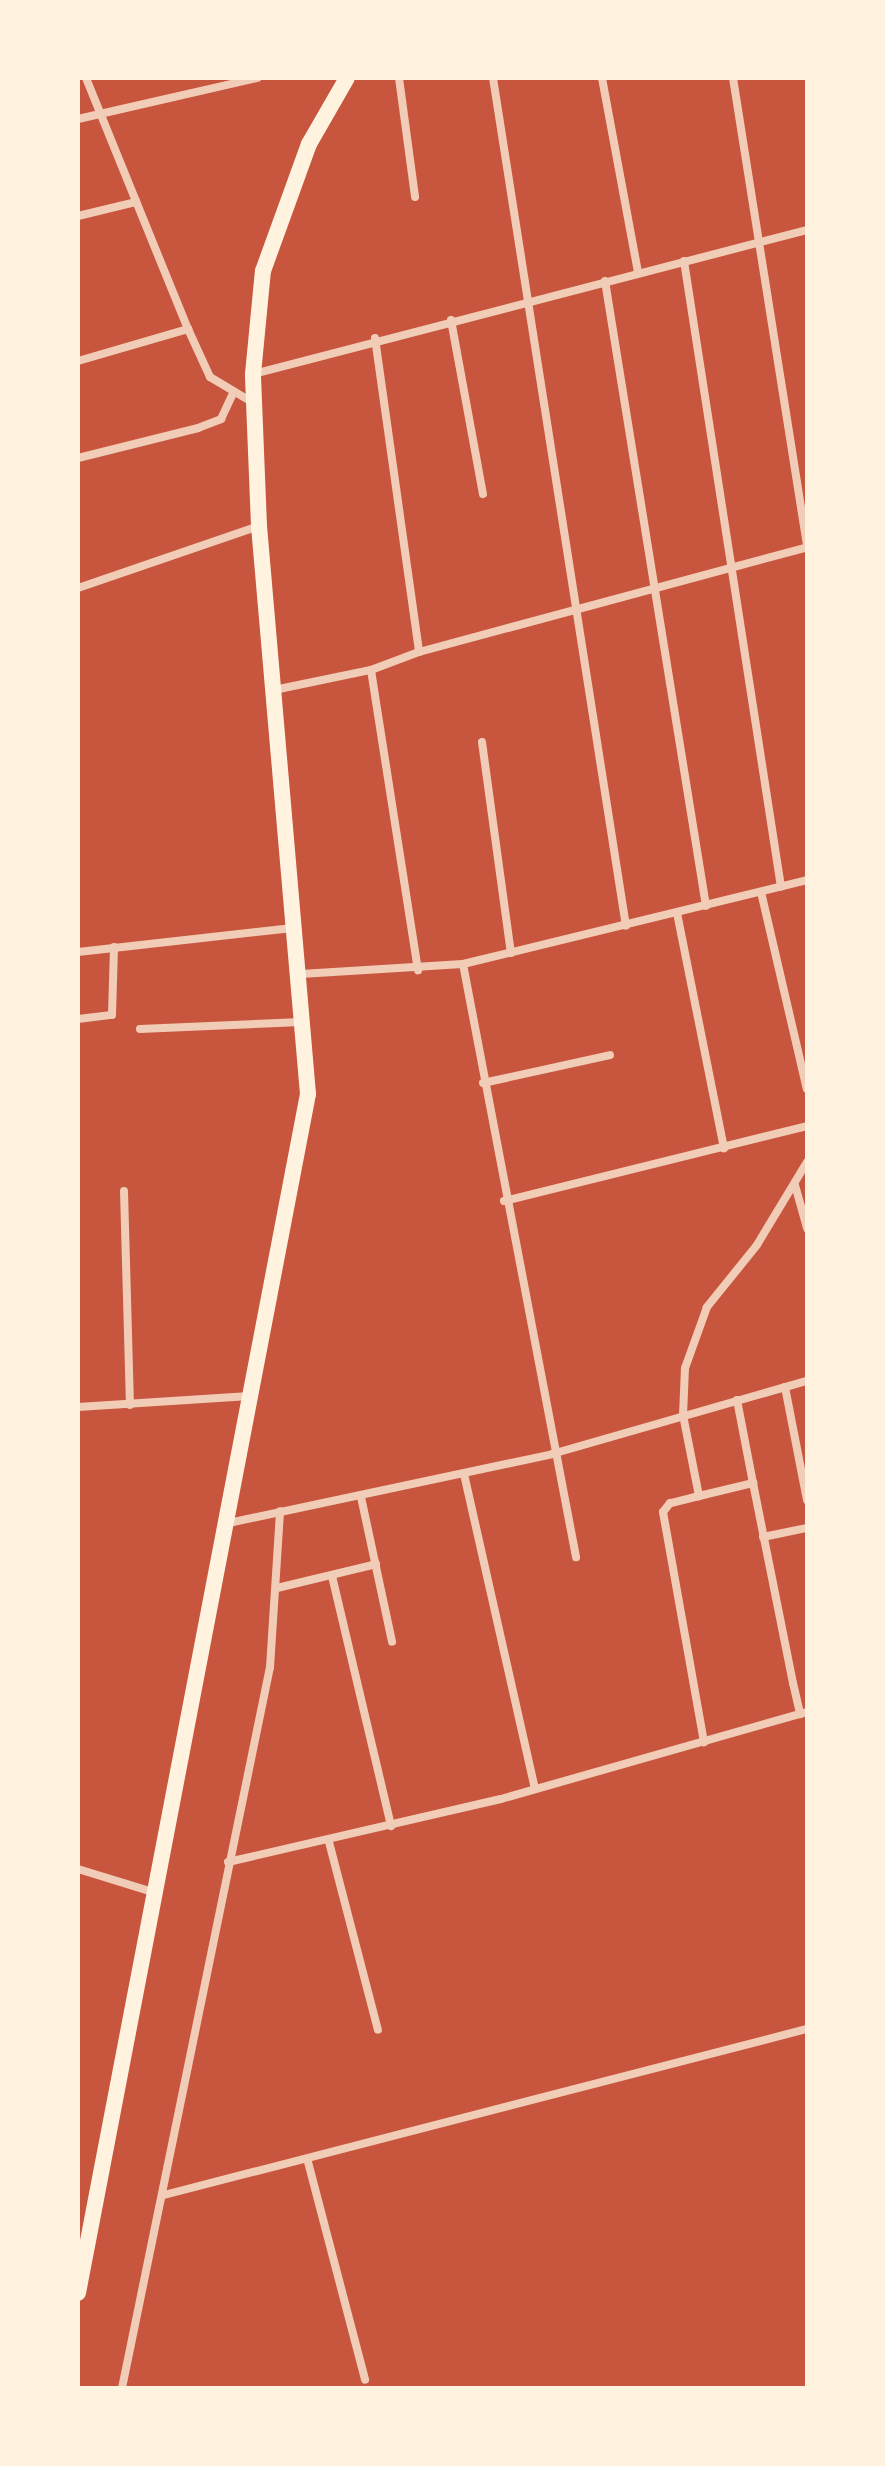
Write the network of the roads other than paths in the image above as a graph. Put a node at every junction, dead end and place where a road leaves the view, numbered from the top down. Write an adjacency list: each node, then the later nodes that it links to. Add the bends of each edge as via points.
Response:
1 (86, 78): 10 (street)
2 (209, 78): 9 (street)
3 (257, 78): 9 (street)
4 (347, 78): 25 (main road, via 309,144 263,271)
5 (399, 78): 12 (street)
6 (493, 78): 20 (street)
7 (602, 78): 18 (street)
8 (733, 78): 16 (street)
9 (213, 89): 10 (street)
10 (100, 114): 11 (street); 13 (street)
11 (78, 119)
12 (415, 197)
13 (136, 202): 14 (street); 22 (street)
14 (78, 216)
15 (807, 230): 16 (street)
16 (757, 243): 17 (street); 31 (street)
17 (684, 261): 18 (street); 32 (street)
18 (638, 273): 19 (street)
19 (605, 281): 20 (street); 34 (street)
20 (527, 300): 21 (street); 35 (street)
21 (451, 320): 23 (street); 29 (street)
22 (188, 329): 24 (street); 26 (street, via 210,377)
23 (375, 338): 25 (street); 36 (street)
24 (78, 361)
25 (253, 374): 27 (main road)
26 (232, 395): 27 (street); 28 (street, via 226,413 209,424)
27 (252, 402): 30 (main road)
28 (78, 458)
29 (483, 494)
30 (259, 526): 33 (street); 38 (main road)
31 (807, 546): 32 (street)
32 (728, 567): 34 (street); 41 (street)
33 (78, 588)
34 (655, 591): 35 (street); 43 (street)
35 (577, 612): 36 (street); 45 (street)
36 (419, 652): 37 (street)
37 (371, 670): 38 (street); 51 (street)
38 (274, 690): 46 (main road)
39 (482, 742): 49 (street)
40 (807, 880): 41 (street)
41 (781, 887): 42 (street)
42 (761, 892): 43 (street); 58 (street)
43 (706, 906): 44 (street)
44 (677, 913): 45 (street); 60 (street)
45 (626, 926): 49 (street)
46 (298, 927): 47 (street); 52 (main road)
47 (114, 947): 48 (street); 53 (street, via 112,1015)
48 (78, 952)
49 (511, 953): 50 (street)
50 (463, 964): 51 (street); 57 (street)
51 (418, 970): 52 (street)
52 (301, 974): 54 (main road)
53 (78, 1019)
54 (306, 1021): 55 (street); 68 (main road, via 306,1109)
55 (140, 1029)
56 (610, 1055): 57 (street)
57 (483, 1083): 64 (street)
58 (807, 1089)
59 (807, 1126): 60 (street)
60 (724, 1148): 64 (street)
61 (807, 1162): 62 (street)
62 (795, 1185): 65 (street); 72 (street, via 707,1307 685,1368)
63 (124, 1191): 70 (street)
64 (504, 1201): 73 (street)
65 (807, 1228)
66 (807, 1381): 67 (street)
67 (785, 1387): 69 (street); 78 (street)
68 (255, 1396): 70 (street); 80 (main road)
69 (737, 1400): 72 (street); 75 (street)
70 (130, 1405): 71 (street)
71 (78, 1407)
72 (683, 1415): 73 (street); 76 (street)
73 (552, 1454): 74 (street); 83 (street)
74 (464, 1474): 77 (street); 90 (street)
75 (753, 1483): 76 (street); 82 (street)
76 (699, 1496): 89 (street, via 663,1512)
77 (361, 1497): 79 (street); 84 (street)
78 (807, 1500)
79 (280, 1511): 80 (street); 86 (street)
80 (224, 1525): 95 (main road)
81 (807, 1528): 82 (street)
82 (763, 1537): 88 (street)
83 (576, 1557)
84 (376, 1564): 85 (street); 87 (street)
85 (332, 1576): 86 (street); 91 (street)
86 (277, 1588): 93 (street, via 270,1667)
87 (392, 1642)
88 (804, 1713): 89 (street)
89 (704, 1742): 90 (street)
90 (535, 1789): 91 (street)
91 (391, 1826): 92 (street)
92 (329, 1842): 93 (street); 97 (street)
93 (228, 1862): 99 (street)
94 (78, 1869): 95 (street)
95 (157, 1894): 100 (main road)
96 (807, 2029): 98 (street)
97 (378, 2030)
98 (308, 2162): 99 (street); 101 (street)
99 (164, 2195): 102 (street)
100 (78, 2293)
101 (365, 2380)
102 (122, 2388)

